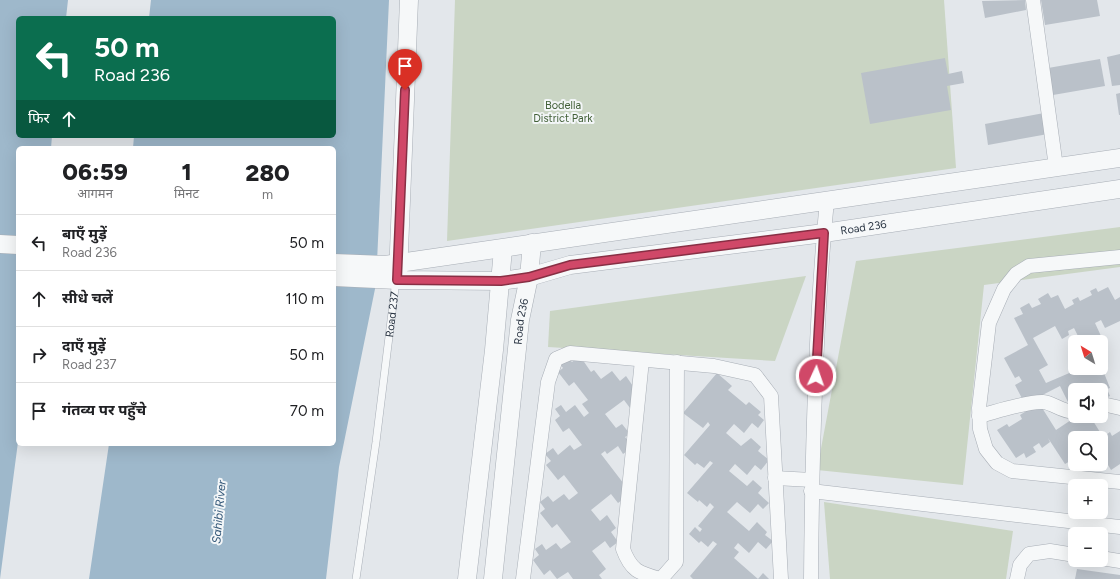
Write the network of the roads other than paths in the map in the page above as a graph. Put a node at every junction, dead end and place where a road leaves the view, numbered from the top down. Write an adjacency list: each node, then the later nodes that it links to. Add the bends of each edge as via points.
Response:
1 (409, 0): 16 (street, Road 237)
2 (1033, 0): 4 (street)
3 (1120, 158): 4 (street)
4 (1056, 167): 6 (street)
5 (1120, 189): 7 (street, Road 236)
6 (827, 200): 7 (street); 8 (street)
7 (824, 233): 18 (street, Road 236, via 570,265); 28 (street)
8 (532, 243): 11 (street); 18 (street)
9 (0, 244): 10 (street)
10 (16, 245)
11 (503, 249): 16 (street); 19 (street)
12 (0, 252): 13 (street)
13 (16, 253)
14 (1120, 257): 25 (street, via 1029,266 1016,274 1004,289 989,323)
15 (336, 263): 16 (street)
16 (392, 272): 17 (street); 19 (street); 33 (lane, Road 237, via 395,288)
17 (336, 277)
18 (529, 277): 19 (street); 35 (street, Road 236, via 520,320)
19 (501, 281): 34 (street)
20 (642, 360): 21 (street); 36 (street, via 570,352 556,359 548,382); 37 (street, via 622,549 628,564 640,574)
21 (677, 362): 26 (street, via 714,366 755,375 771,396); 37 (street, via 676,562)
22 (1108, 405): 23 (street)
23 (1120, 408)
24 (1068, 412): 25 (street, via 1044,402)
25 (979, 416): 27 (street, via 986,449 997,463 1012,471)
26 (775, 478): 28 (street); 38 (street)
27 (1120, 482)
28 (812, 485): 29 (street); 39 (street)
29 (1120, 526)
30 (1068, 554): 40 (street, via 1050,551 1029,554 1020,565)
31 (1108, 559): 32 (street)
32 (1120, 561)
33 (356, 579)
34 (467, 579)
35 (493, 579)
36 (523, 579)
37 (661, 579)
38 (781, 579)
39 (811, 579)
40 (1016, 579)

